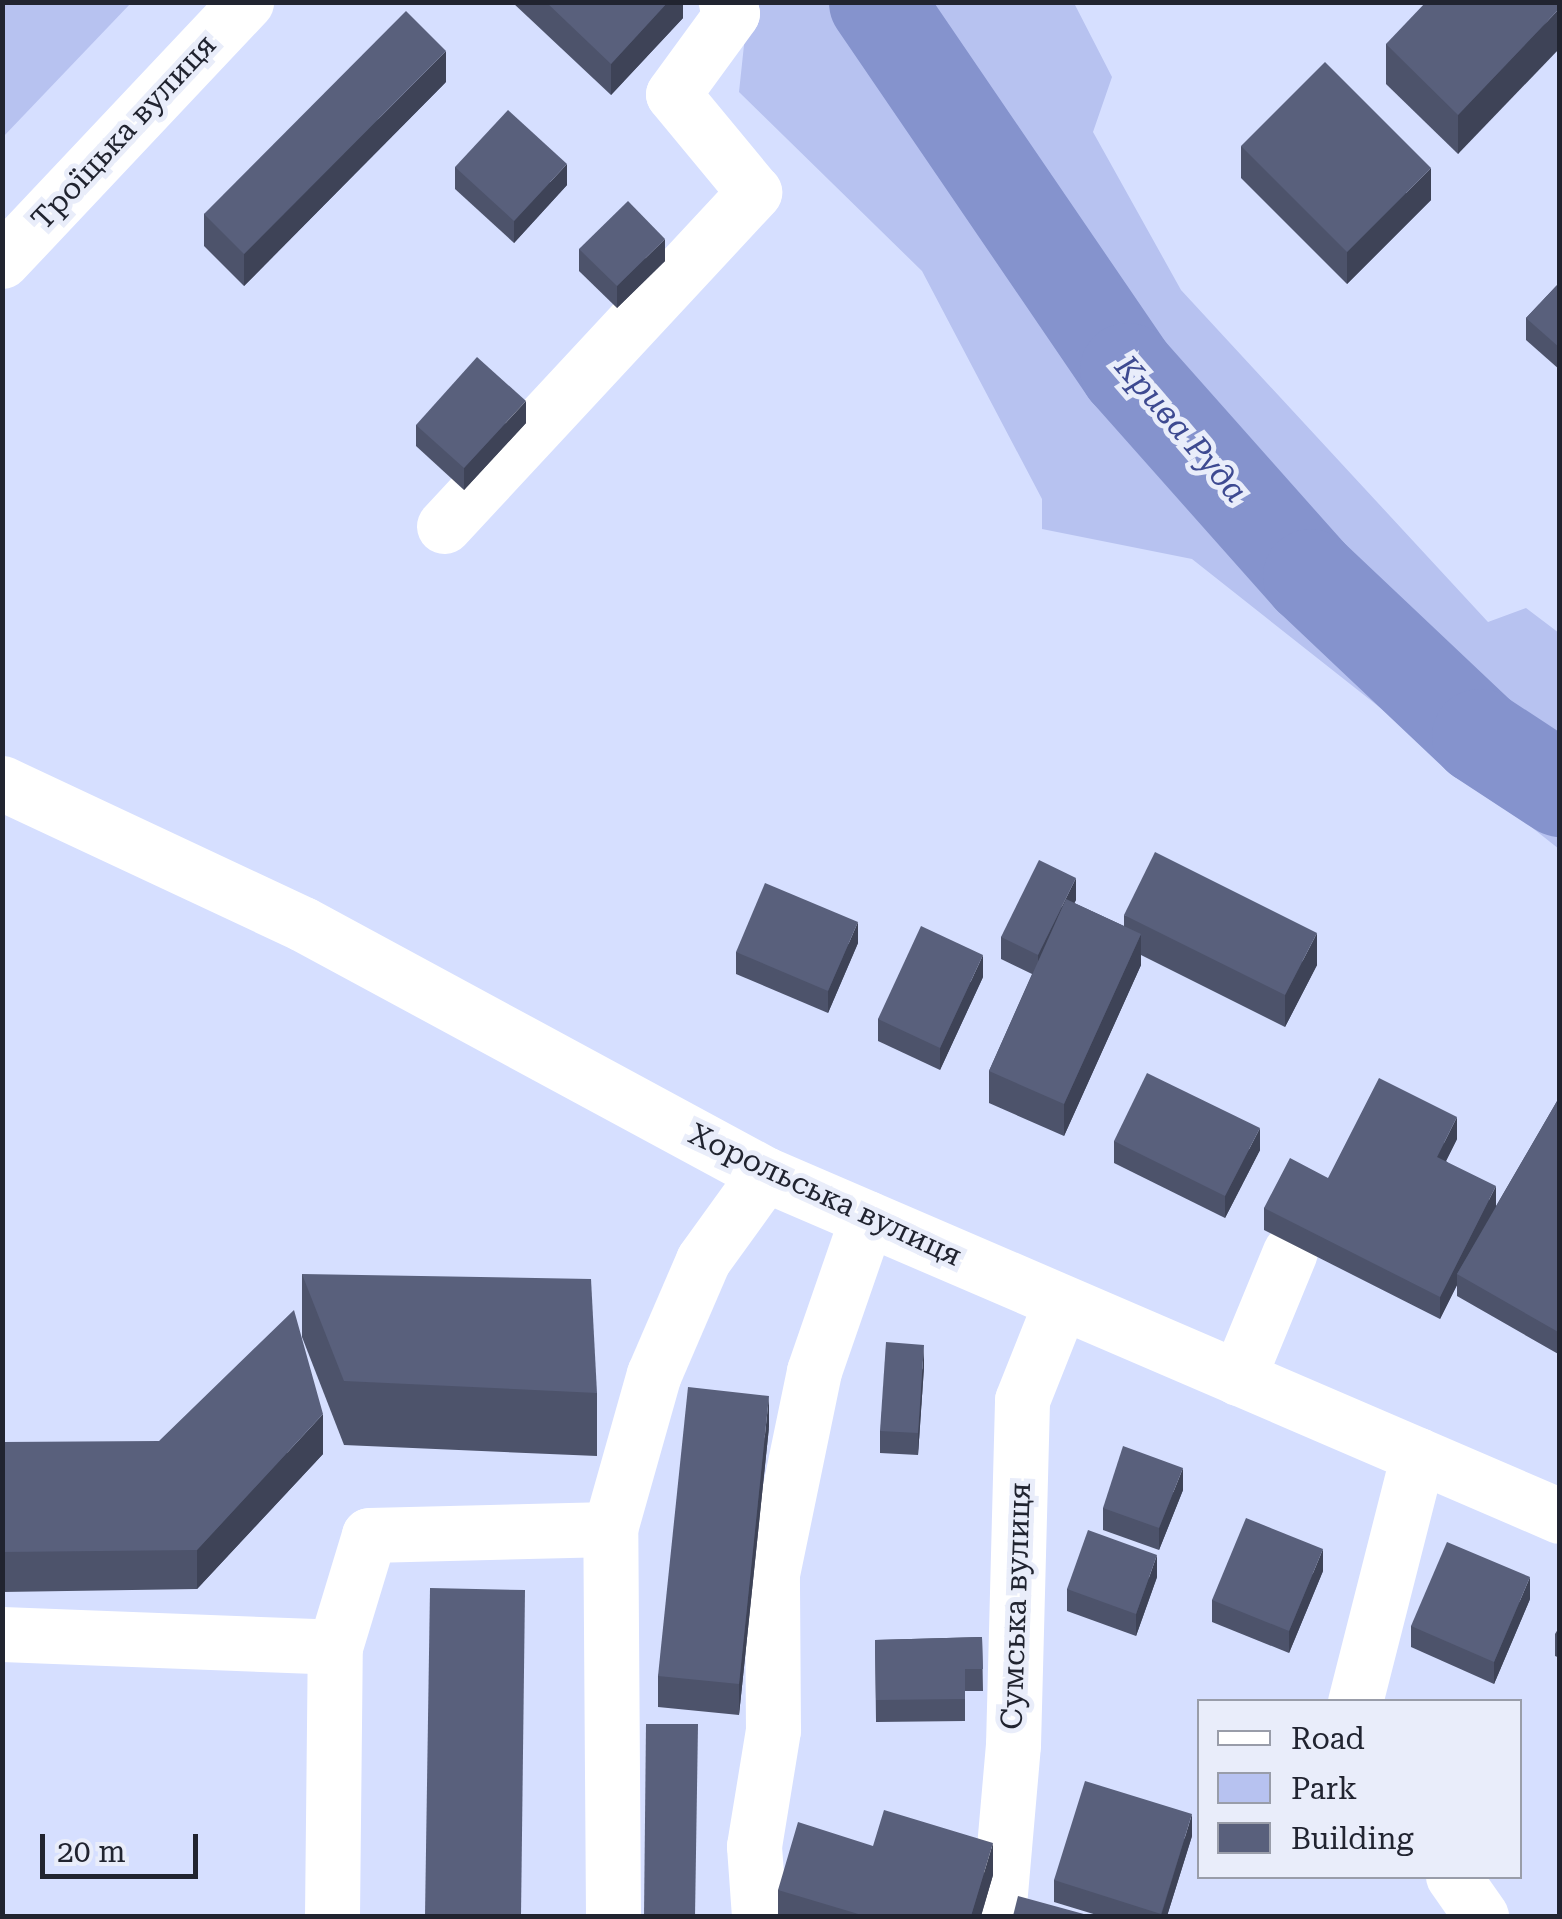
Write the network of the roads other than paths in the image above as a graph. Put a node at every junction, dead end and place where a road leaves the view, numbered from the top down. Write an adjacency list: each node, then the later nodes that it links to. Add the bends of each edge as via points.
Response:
1 (246, 2): 3 (street, Троїцька вулиця)
2 (726, 2): 4 (street, via 732,13 673,94 754,192)
3 (2, 261)
4 (444, 526)
5 (2, 783): 6 (street, Хорольська вулиця, via 303,924)
6 (765, 1174): 7 (street, Хорольська вулиця); 13 (street, via 703,1260 654,1374)
7 (867, 1218): 9 (street, Хорольська вулиця); 20 (street, via 814,1371 772,1574 773,1730 754,1846)
8 (1290, 1252): 10 (street)
9 (1061, 1302): 10 (street, Хорольська вулиця); 21 (street, Сумська вулиця, via 1022,1400 1012,1745)
10 (1238, 1378): 11 (street, Хорольська вулиця)
11 (1418, 1455): 12 (street, Хорольська вулиця); 16 (street)
12 (1560, 1516)
13 (610, 1529): 15 (street, via 369,1535); 19 (street)
14 (2, 1634): 15 (street)
15 (335, 1646): 18 (street)
16 (1357, 1699)
17 (1454, 1879): 22 (street)
18 (332, 1916)
19 (613, 1916)
20 (759, 1916)
21 (998, 1916)
22 (1480, 1916)

